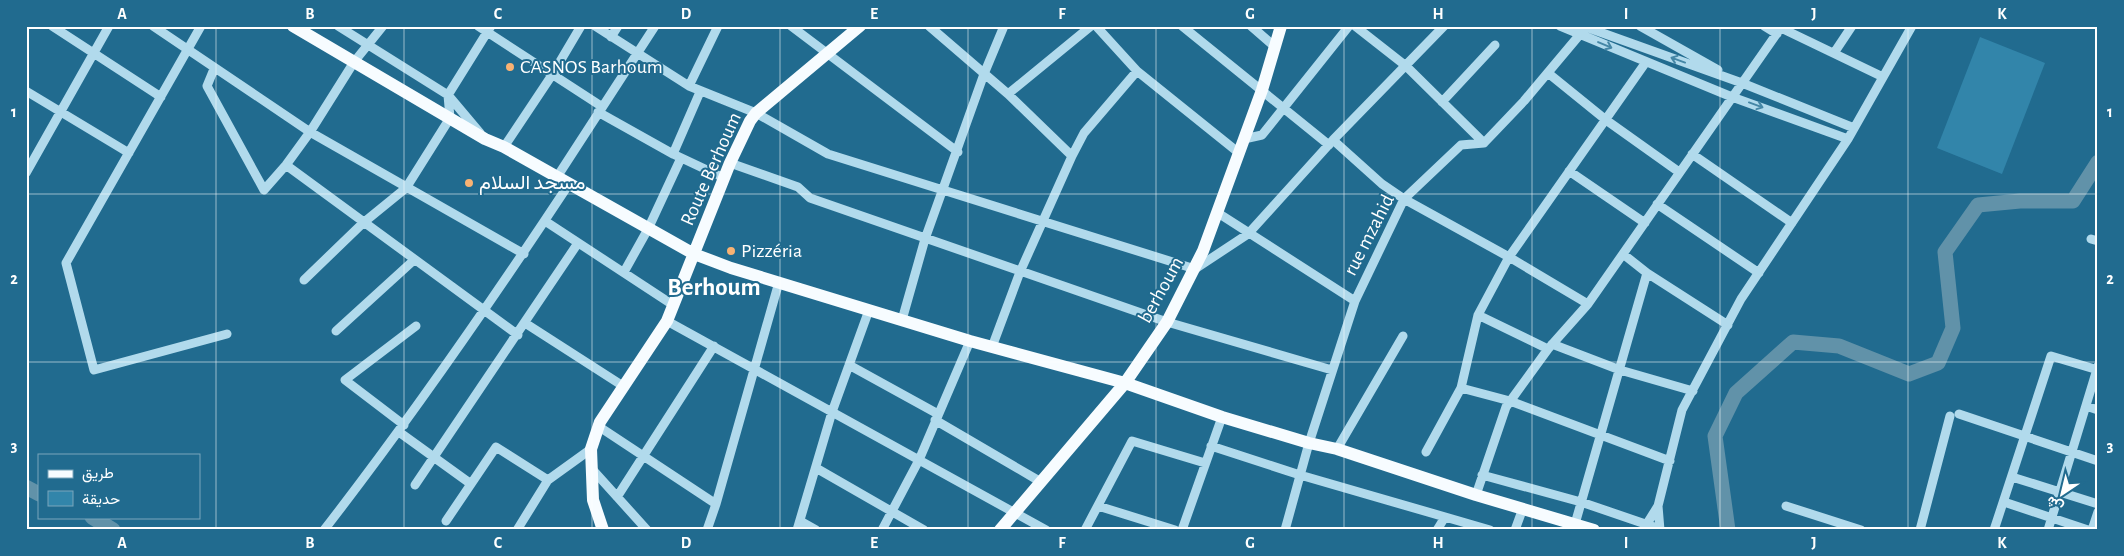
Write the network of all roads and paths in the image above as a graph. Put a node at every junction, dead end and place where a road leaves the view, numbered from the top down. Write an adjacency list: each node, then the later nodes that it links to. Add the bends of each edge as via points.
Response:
1 (52, 26): 39 (street)
2 (109, 26): 39 (street)
3 (153, 26): 38 (street)
4 (201, 26): 38 (street)
5 (293, 26): 43 (main road)
6 (338, 26): 36 (street)
7 (384, 26): 36 (street)
8 (478, 26): 31 (street)
9 (581, 26): 50 (street)
10 (595, 26): 34 (street)
11 (618, 26): 34 (street)
12 (655, 26): 42 (street)
13 (718, 26): 53 (street)
14 (791, 26): 40 (street)
15 (860, 26): 40 (main road, Route Berhoum)
16 (929, 26): 49 (street)
17 (1004, 26): 49 (street)
18 (1091, 26): 57 (street)
19 (1096, 26): 47 (street)
20 (1182, 26): 54 (street)
21 (1251, 26): 37 (street)
22 (1281, 26): 37 (main road, berhoum)
23 (1348, 26): 62 (street)
24 (1355, 26): 45 (street)
25 (1444, 26): 45 (street)
26 (1560, 26): 32 (street)
27 (1640, 26): 52 (street)
28 (1764, 26): 33 (street)
29 (1852, 26): 41 (street)
30 (1912, 26): 51 (street)
31 (490, 29): 50 (street); 58 (street)
32 (1584, 29): 44 (street, one-way to 44); 48 (street); 52 (street, one-way to 32)
33 (1780, 30): 41 (street); 52 (street)
34 (611, 37): 42 (street)
35 (1495, 45): 61 (street)
36 (368, 46): 43 (street); 58 (street)
37 (1274, 46): 54 (main road, berhoum)
38 (188, 50): 46 (street); 59 (street)
39 (94, 52): 59 (street); 64 (street)
40 (829, 53): 65 (main road, Route Berhoum); 76 (street)
41 (1834, 53): 51 (street)
42 (638, 54): 53 (street); 63 (street)
43 (354, 62): 66 (main road); 69 (street)
44 (1646, 62): 60 (street); 67 (street)
45 (1406, 66): 61 (street); 73 (street)
46 (214, 69): 69 (street); 83 (street, via 207,86 264,190)
47 (1137, 71): 77 (street); 81 (street, via 1084,133)
48 (1548, 73): 67 (street); 74 (street)
49 (984, 74): 57 (street); 76 (street)
50 (552, 75): 63 (street); 75 (street)
51 (1883, 77): 68 (street)
52 (1742, 84): 60 (street); 68 (street)
53 (689, 86): 56 (street)
54 (1262, 90): 62 (street); 71 (main road, berhoum)
55 (26, 91): 64 (street)
56 (700, 92): 65 (street); 80 (street)
57 (1008, 94): 81 (street)
58 (448, 95): 66 (street); 70 (street)
59 (161, 97): 78 (street)
60 (1732, 97): 72 (street, one-way to 72); 79 (street)
61 (1442, 102): 74 (street)
62 (1283, 108): 71 (street, via 1262,134); 73 (street)
63 (600, 109): 80 (street); 87 (street)
64 (61, 112): 78 (street); 86 (street)
65 (756, 113): 82 (main road, Route Berhoum); 91 (street, via 828,154)
66 (450, 118): 70 (main road); 90 (street)
67 (1606, 120): 84 (street); 85 (street)
68 (1854, 128): 72 (street)
69 (310, 132): 83 (street); 90 (street)
70 (485, 139): 75 (main road)
71 (1244, 139): 77 (main road, berhoum)
72 (1848, 139): 99 (street)
73 (1331, 143): 92 (street); 101 (street)
74 (1484, 143): 92 (street, rue mzahid, via 1461,145)
75 (504, 147): 87 (main road)
76 (958, 152): 91 (street)
77 (1239, 153): 94 (main road, berhoum)
78 (129, 154): 129 (street, via 66,263 94,370)
79 (1692, 154): 85 (street); 99 (street)
80 (677, 156): 88 (street); 100 (street)
81 (1072, 156): 96 (street)
82 (730, 163): 88 (main road, Route Berhoum); 102 (street, via 798,187 810,198)
83 (286, 165): 98 (street)
84 (1569, 171): 97 (street); 107 (street)
85 (1679, 172): 93 (street)
86 (26, 173)
87 (557, 177): 89 (main road)
88 (724, 178): 105 (main road, Route Berhoum)
89 (569, 184): 95 (street); 100 (main road)
90 (406, 188): 98 (street); 104 (street)
91 (942, 190): 96 (street); 102 (street)
92 (1404, 199): 107 (street); 116 (street, rue mzahid)
93 (1657, 204): 97 (street); 113 (street)
94 (1218, 213): 101 (street); 109 (main road, berhoum)
95 (545, 221): 103 (street); 104 (street)
96 (1044, 222): 109 (street); 111 (street)
97 (1645, 222): 106 (street)
98 (363, 223): 108 (street); 114 (street)
99 (1792, 223): 113 (street)
100 (648, 229): 105 (main road); 110 (street)
101 (1248, 234): 109 (street); 116 (street)
102 (925, 239): 111 (street); 122 (street)
103 (578, 243): 110 (street); 125 (street)
104 (524, 254): 120 (street)
105 (694, 254): 115 (main road); 118 (main road, Route Berhoum)
106 (1623, 254): 112 (street); 117 (street)
107 (1509, 257): 117 (street); 121 (street)
108 (414, 260): 120 (street); 128 (street)
109 (1195, 269): 124 (main road, berhoum)
110 (624, 272): 118 (street)
111 (1020, 272): 124 (street); 134 (street)
112 (1647, 273): 126 (street); 140 (street)
113 (1759, 273): 126 (street)
114 (304, 280)
115 (779, 282): 119 (main road); 137 (street)
116 (1355, 301): 139 (street, rue mzahid)
117 (1588, 304): 135 (street)
118 (673, 305): 123 (main road, Route Berhoum)
119 (869, 310): 122 (main road); 136 (street)
120 (484, 311): 130 (street); 152 (street)
121 (1478, 316): 135 (street); 143 (street)
122 (902, 320): 132 (main road)
123 (667, 321): 133 (street); 142 (main road, Route Berhoum)
124 (1167, 322): 139 (street); 141 (main road, berhoum)
125 (525, 323): 130 (street); 142 (street)
126 (1728, 325): 144 (street)
127 (416, 326): 152 (street, via 345,380)
128 (336, 331)
129 (227, 334)
130 (518, 335): 162 (street)
131 (1403, 336): 158 (street)
132 (970, 341): 134 (main road); 149 (street)
133 (714, 346): 137 (street); 161 (street)
134 (992, 347): 141 (main road)
135 (1550, 347): 140 (street); 145 (street)
136 (849, 365): 148 (street); 149 (street)
137 (755, 368): 148 (street); 181 (street)
138 (2097, 369): 146 (street); 154 (street, via 2051,356)
139 (1332, 370): 155 (street, rue mzahid)
140 (1620, 370): 144 (street); 153 (street)
141 (1125, 383): 150 (main road); 173 (main road, berhoum)
142 (624, 386): 151 (main road, Route Berhoum)
143 (1461, 388): 145 (street); 159 (street)
144 (1693, 391): 164 (street, via 1682,410)
145 (1510, 401): 153 (street); 170 (street)
146 (2086, 406): 147 (street); 160 (street)
147 (2098, 410)
148 (832, 412): 163 (street); 167 (street)
149 (937, 417): 163 (street); 173 (street)
150 (1222, 417): 155 (main road); 156 (street)
151 (598, 426): 157 (main road, Route Berhoum); 161 (street)
152 (401, 428): 162 (street); 198 (street)
153 (1600, 434): 164 (street); 179 (street)
154 (2025, 437): 160 (street); 171 (street); 216 (street, via 1954,415)
155 (1309, 443): 158 (main road); 169 (street, rue mzahid)
156 (1211, 446): 166 (street); 169 (street)
157 (590, 449): 168 (main road); 172 (street)
158 (1337, 449): 177 (main road)
159 (1426, 452)
160 (2072, 452): 165 (street); 176 (street)
161 (644, 456): 178 (street); 181 (street)
162 (434, 457): 174 (street); 175 (street)
163 (919, 460): 187 (street); 189 (street)
164 (1670, 460): 184 (street)
165 (2098, 461)
166 (1205, 463): 183 (street, via 1132,441); 209 (street)
167 (816, 468): 187 (street); 194 (street)
168 (592, 469): 178 (street); 200 (main road, via 593,500)
169 (1300, 475): 190 (street); 210 (street, rue mzahid)
170 (1482, 475): 177 (street); 179 (street)
171 (2012, 477): 176 (street); 180 (street)
172 (548, 480): 174 (street, via 496,447); 199 (street)
173 (1041, 482): 189 (main road, berhoum)
174 (471, 484): 192 (street)
175 (415, 486)
176 (2059, 492): 182 (street); 191 (street)
177 (1476, 495): 186 (main road)
178 (617, 497): 201 (street)
179 (1582, 502): 193 (street); 195 (street)
180 (2004, 502): 191 (street); 217 (street)
181 (716, 504): 196 (street)
182 (2098, 504)
183 (1098, 506): 207 (street); 208 (street)
184 (1658, 506): 195 (street); 197 (street)
185 (1786, 506): 215 (street)
186 (1523, 508): 193 (main road); 213 (street)
187 (892, 511): 203 (street); 204 (street)
188 (2098, 512): 220 (street)
189 (1014, 513): 205 (main road, berhoum); 206 (street)
190 (1445, 516): 211 (street); 212 (street)
191 (2052, 518): 218 (street); 219 (street)
192 (446, 521)
193 (1575, 524): 214 (main road)
194 (799, 525): 202 (street)
195 (1645, 527): 197 (street)
196 (709, 529)
197 (1660, 529)
198 (324, 530)
199 (517, 530)
200 (603, 530)
201 (647, 530)
202 (816, 530)
203 (882, 530)
204 (924, 530)
205 (1000, 530)
206 (1046, 530)
207 (1085, 530)
208 (1175, 530)
209 (1182, 530)
210 (1285, 530)
211 (1436, 530)
212 (1490, 530)
213 (1515, 530)
214 (1594, 530)
215 (1862, 530)
216 (1920, 530)
217 (1994, 530)
218 (2048, 530)
219 (2088, 530)
220 (2092, 530)

